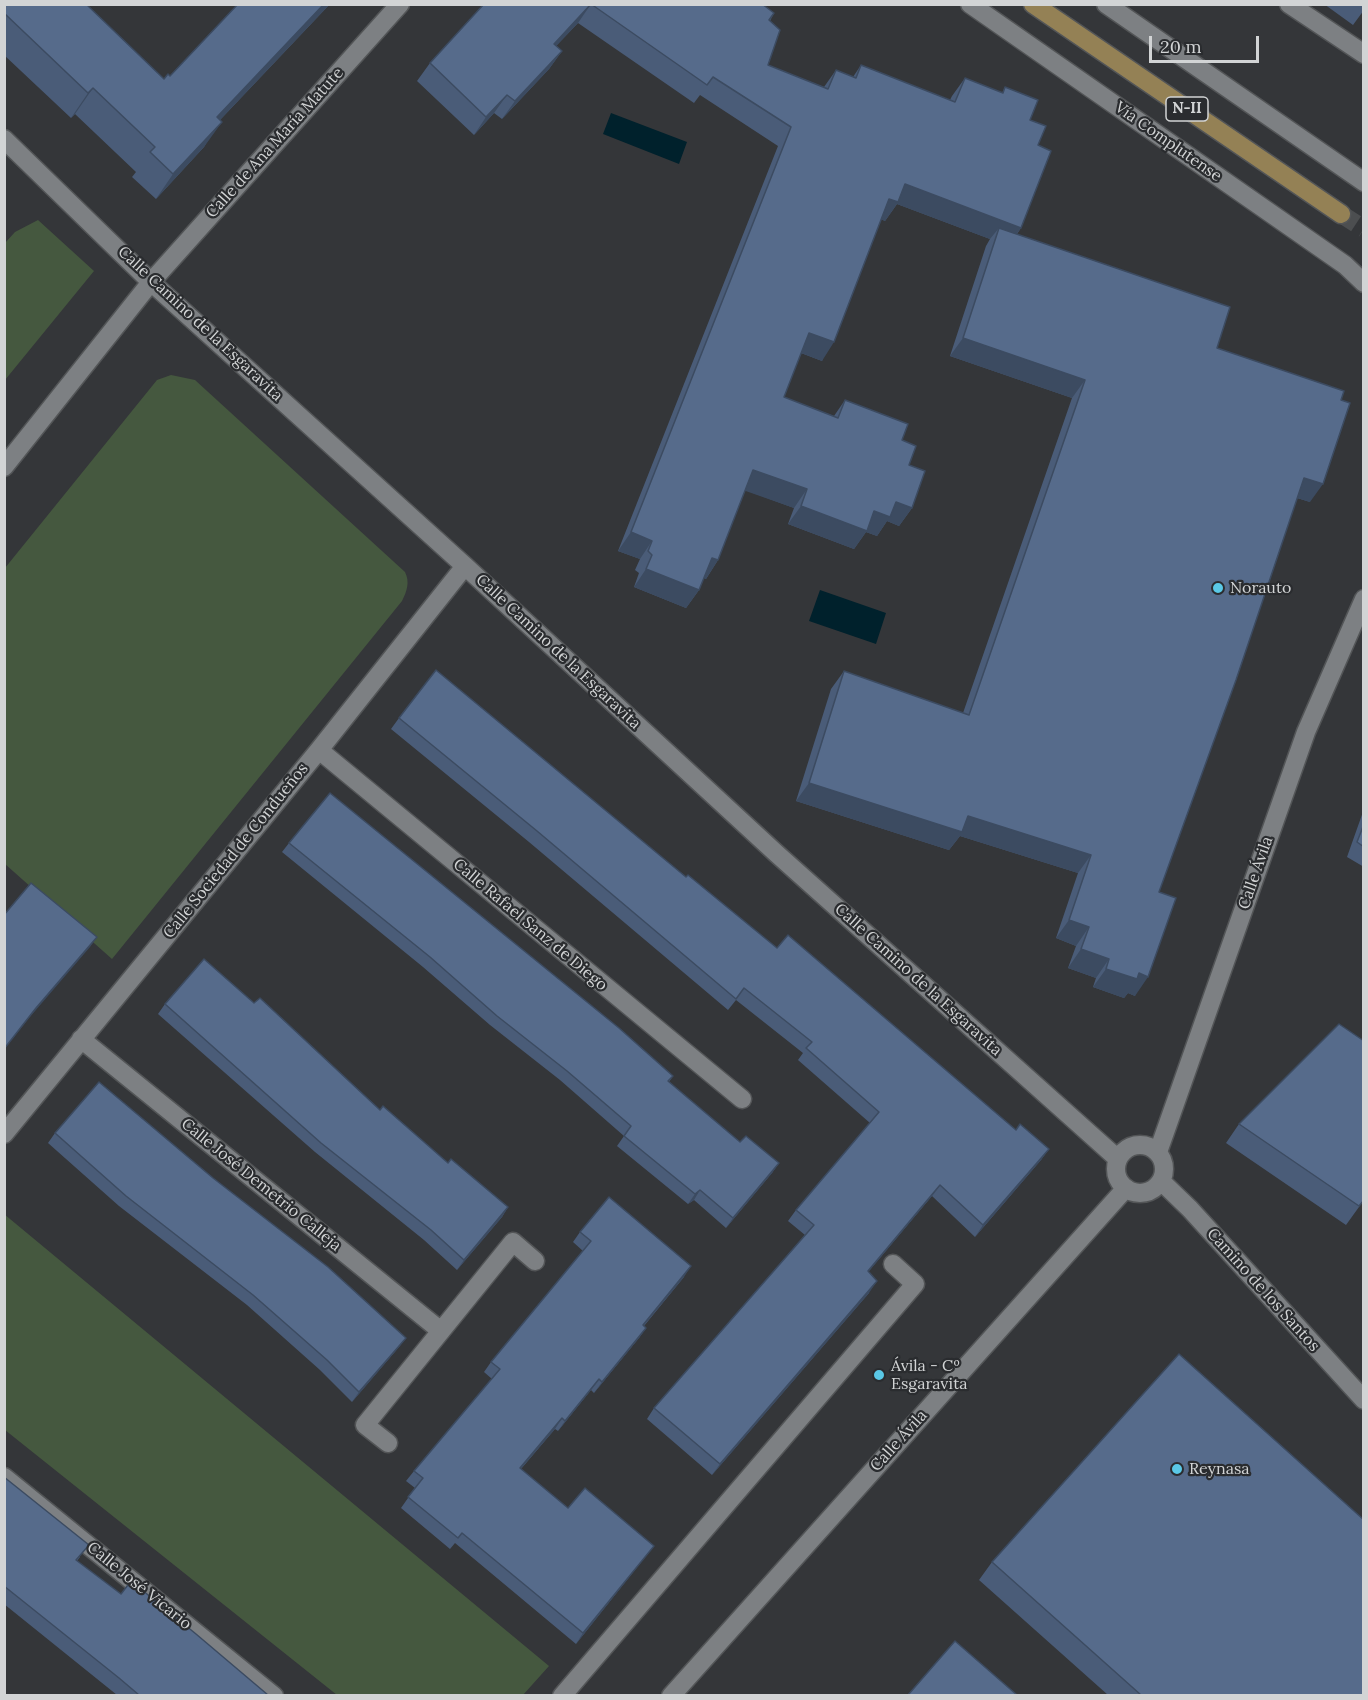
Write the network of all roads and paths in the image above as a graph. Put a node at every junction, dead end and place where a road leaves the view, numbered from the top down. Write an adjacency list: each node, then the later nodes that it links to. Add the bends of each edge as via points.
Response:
1 (400, 4): 10 (street, Calle de Ana María Matute)
2 (970, 4): 11 (street, Vía Complutense, via 1345,265)
3 (1033, 4): 9 (main road, N-II)
4 (1106, 4): 8 (street)
5 (1288, 4): 6 (street)
6 (1364, 54)
7 (4, 139): 10 (street, Calle Camino de la Esgaravita)
8 (1364, 182)
9 (1341, 214)
10 (151, 282): 12 (street, Calle de Ana María Matute); 13 (street, Calle Camino de la Esgaravita)
11 (1364, 283)
12 (4, 467)
13 (465, 566): 15 (street, Calle Sociedad de Condueños); 20 (street, Calle Camino de la Esgaravita, via 777,854)
14 (1364, 598): 19 (street, Calle Ávila, via 1306,732)
15 (319, 750): 16 (street, Calle Sociedad de Condueños); 17 (street, Calle Rafael Sanz de Diego)
16 (81, 1039): 18 (street, Calle Sociedad de Condueños); 25 (street, Calle José Demetrio Calleja)
17 (742, 1100)
18 (4, 1134)
19 (1158, 1152): 20 (street, via 1137,1144); 21 (street, via 1164,1166)
20 (1118, 1158): 22 (street, via 1117,1174)
21 (1161, 1181): 22 (street, via 1149,1191 1133,1192); 26 (street, Camino de los Santos)
22 (1126, 1188): 31 (street, Calle Ávila)
23 (535, 1261): 25 (street, via 513,1242)
24 (893, 1264): 30 (street, via 915,1284)
25 (441, 1331): 27 (street, via 365,1425)
26 (1364, 1401)
27 (388, 1443)
28 (4, 1477): 29 (street, Calle José Vicario)
29 (273, 1695)
30 (562, 1695)
31 (671, 1695)

